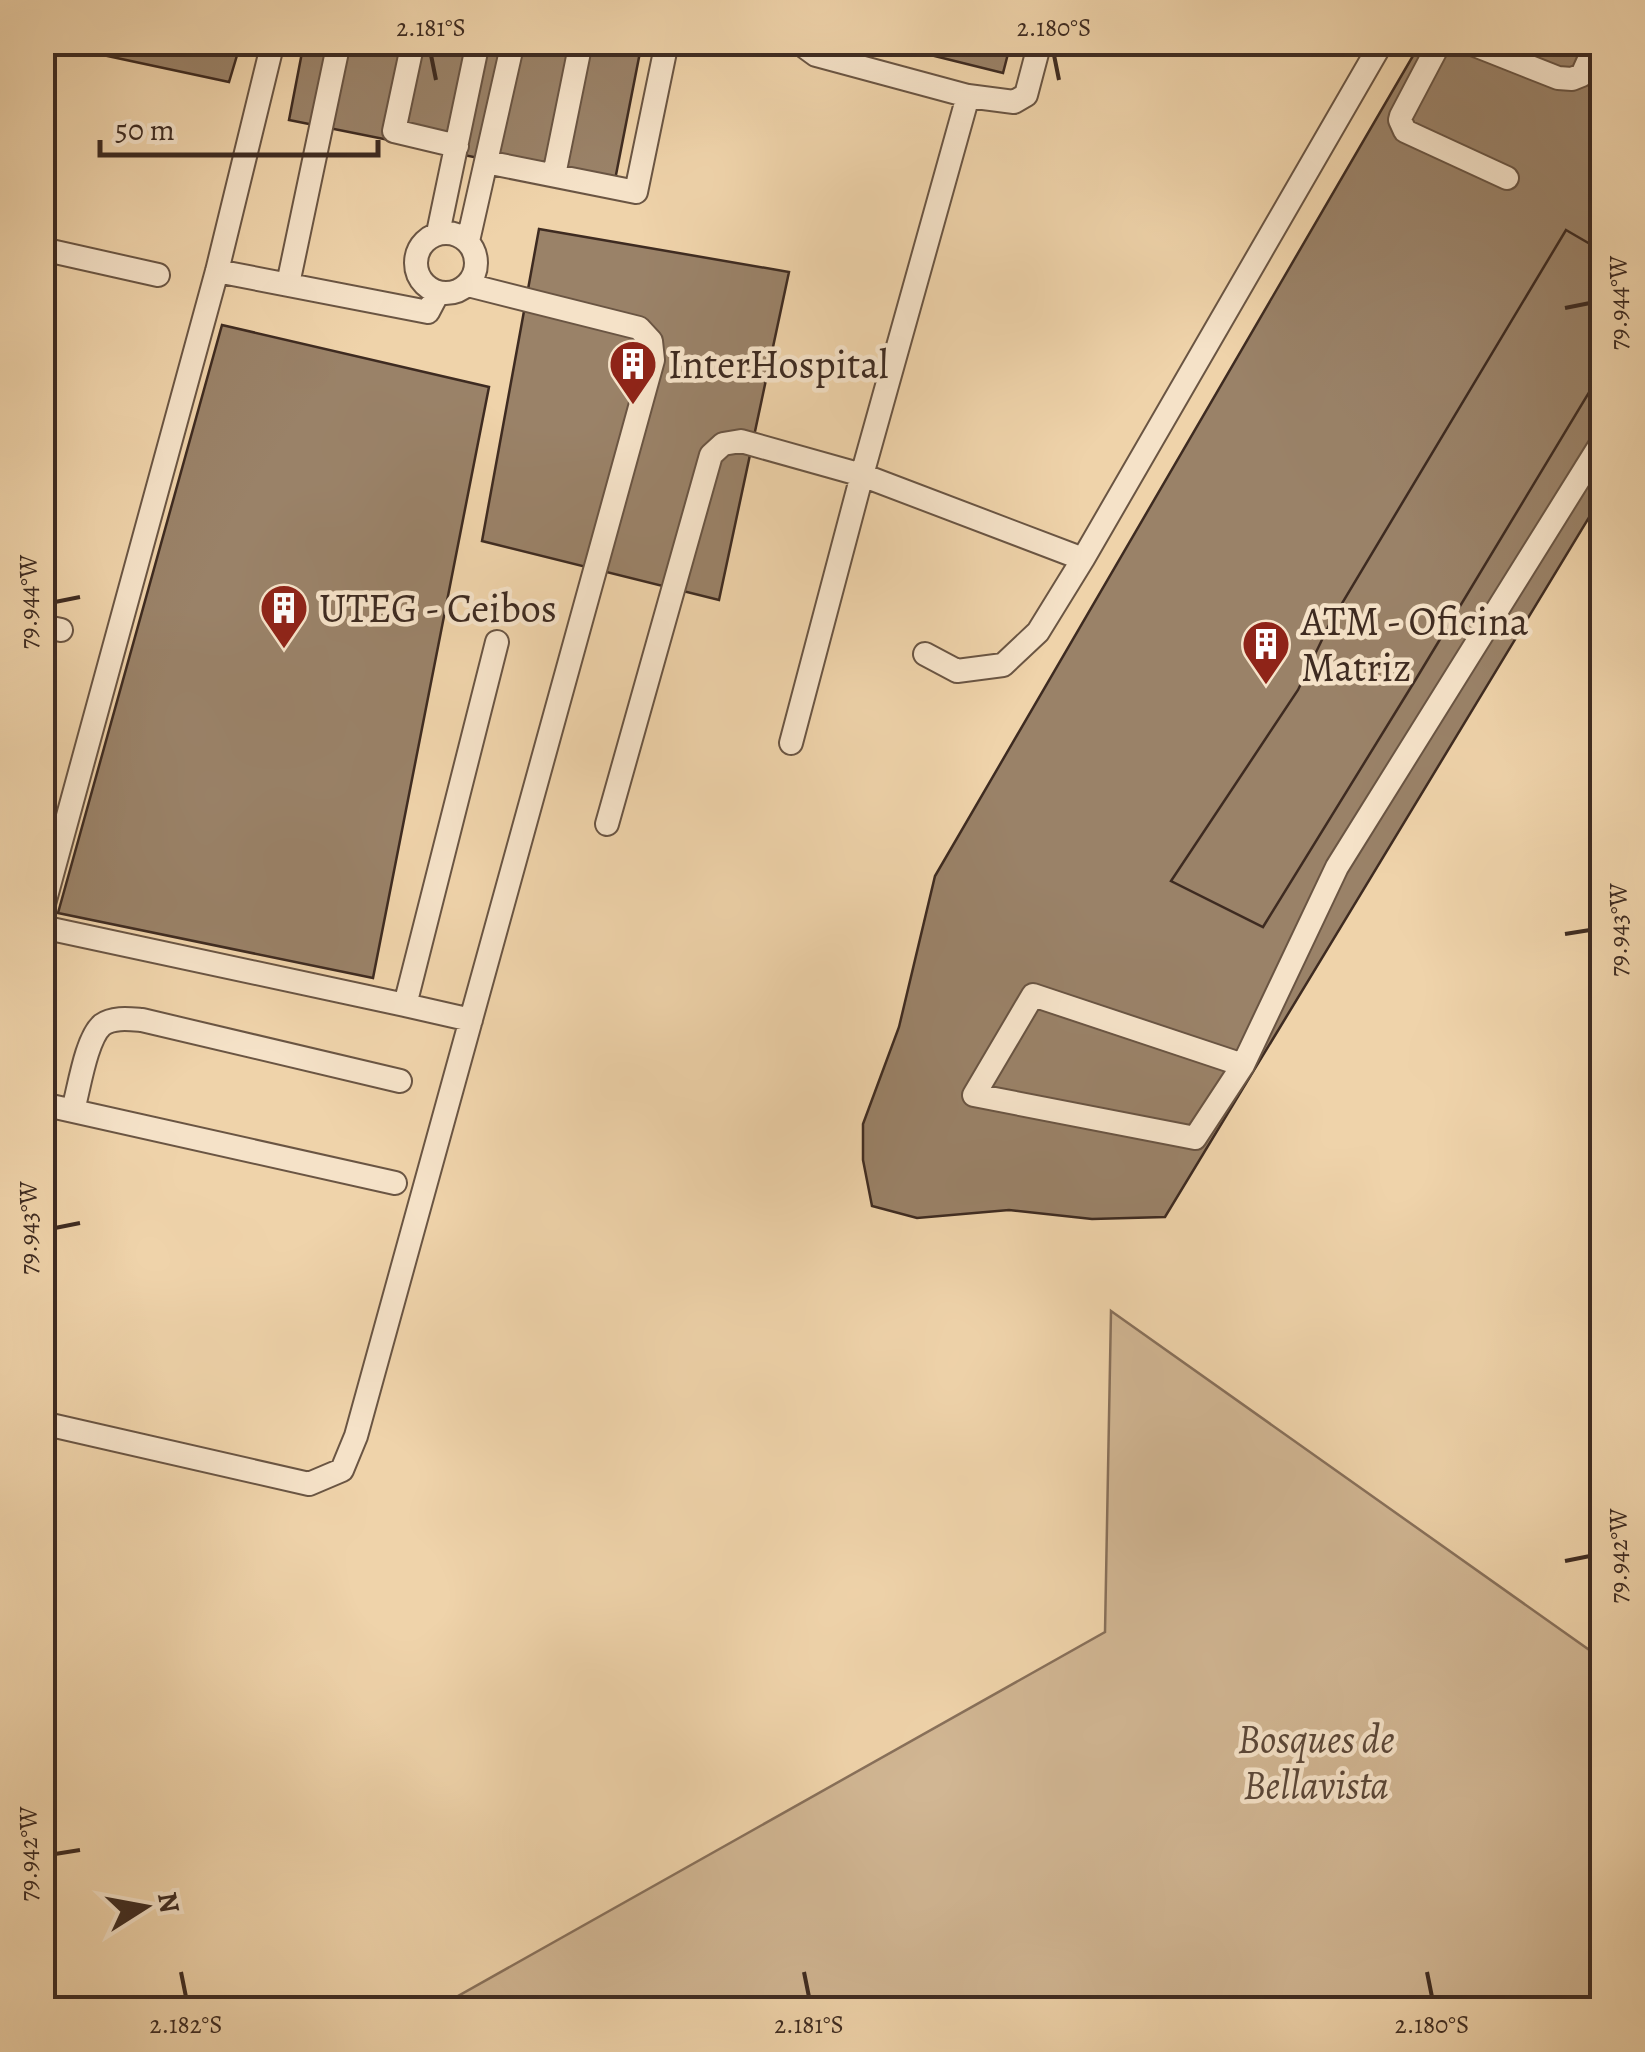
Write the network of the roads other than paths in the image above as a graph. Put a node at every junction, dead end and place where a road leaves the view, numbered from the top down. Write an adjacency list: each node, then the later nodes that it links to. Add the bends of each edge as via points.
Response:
1 (272, 42): 22 (lane)
2 (339, 42): 24 (lane)
3 (413, 42): 15 (lane, via 394,131)
4 (478, 42): 15 (lane)
5 (512, 42): 16 (lane)
6 (580, 42): 17 (lane)
7 (667, 42): 17 (lane, via 636,192)
8 (804, 42): 14 (lane, via 816,55)
9 (1040, 42): 14 (lane, via 1021,99)
10 (1382, 42): 29 (lane)
11 (1440, 42): 18 (lane, via 1401,116 1402,126)
12 (1597, 42): 13 (lane, via 1582,75 1572,79)
13 (1469, 43)
14 (968, 96): 28 (lane)
15 (456, 146): 19 (lane)
16 (486, 162): 17 (lane); 20 (lane)
17 (554, 175)
18 (1507, 178)
19 (438, 233): 20 (lane); 26 (lane, via 416,254 416,270)
20 (468, 241): 25 (lane, via 476,271)
21 (42, 249): 23 (lane)
22 (217, 271): 24 (lane); 34 (lane)
23 (158, 274)
24 (288, 284): 26 (lane, via 428,312)
25 (468, 284): 26 (lane); 37 (lane, via 639,328 652,341 653,360)
26 (438, 293)
27 (1602, 442): 38 (lane, via 1337,867)
28 (862, 476): 29 (lane); 32 (lane); 33 (lane, via 741,441 722,444 711,455)
29 (1083, 559): 31 (lane, via 1038,632 1003,666 957,670)
30 (497, 642): 36 (lane)
31 (925, 654)
32 (790, 743)
33 (606, 824)
34 (42, 912)
35 (42, 927): 36 (lane)
36 (405, 1005): 37 (lane)
37 (471, 1020): 43 (lane, via 342,1470 309,1484)
38 (1243, 1065): 38 (lane, via 1196,1138 974,1095 1033,994)
39 (400, 1081): 41 (lane, via 120,1018 103,1024 91,1041)
40 (42, 1104): 41 (lane)
41 (73, 1110): 42 (lane)
42 (396, 1183)
43 (42, 1423)

